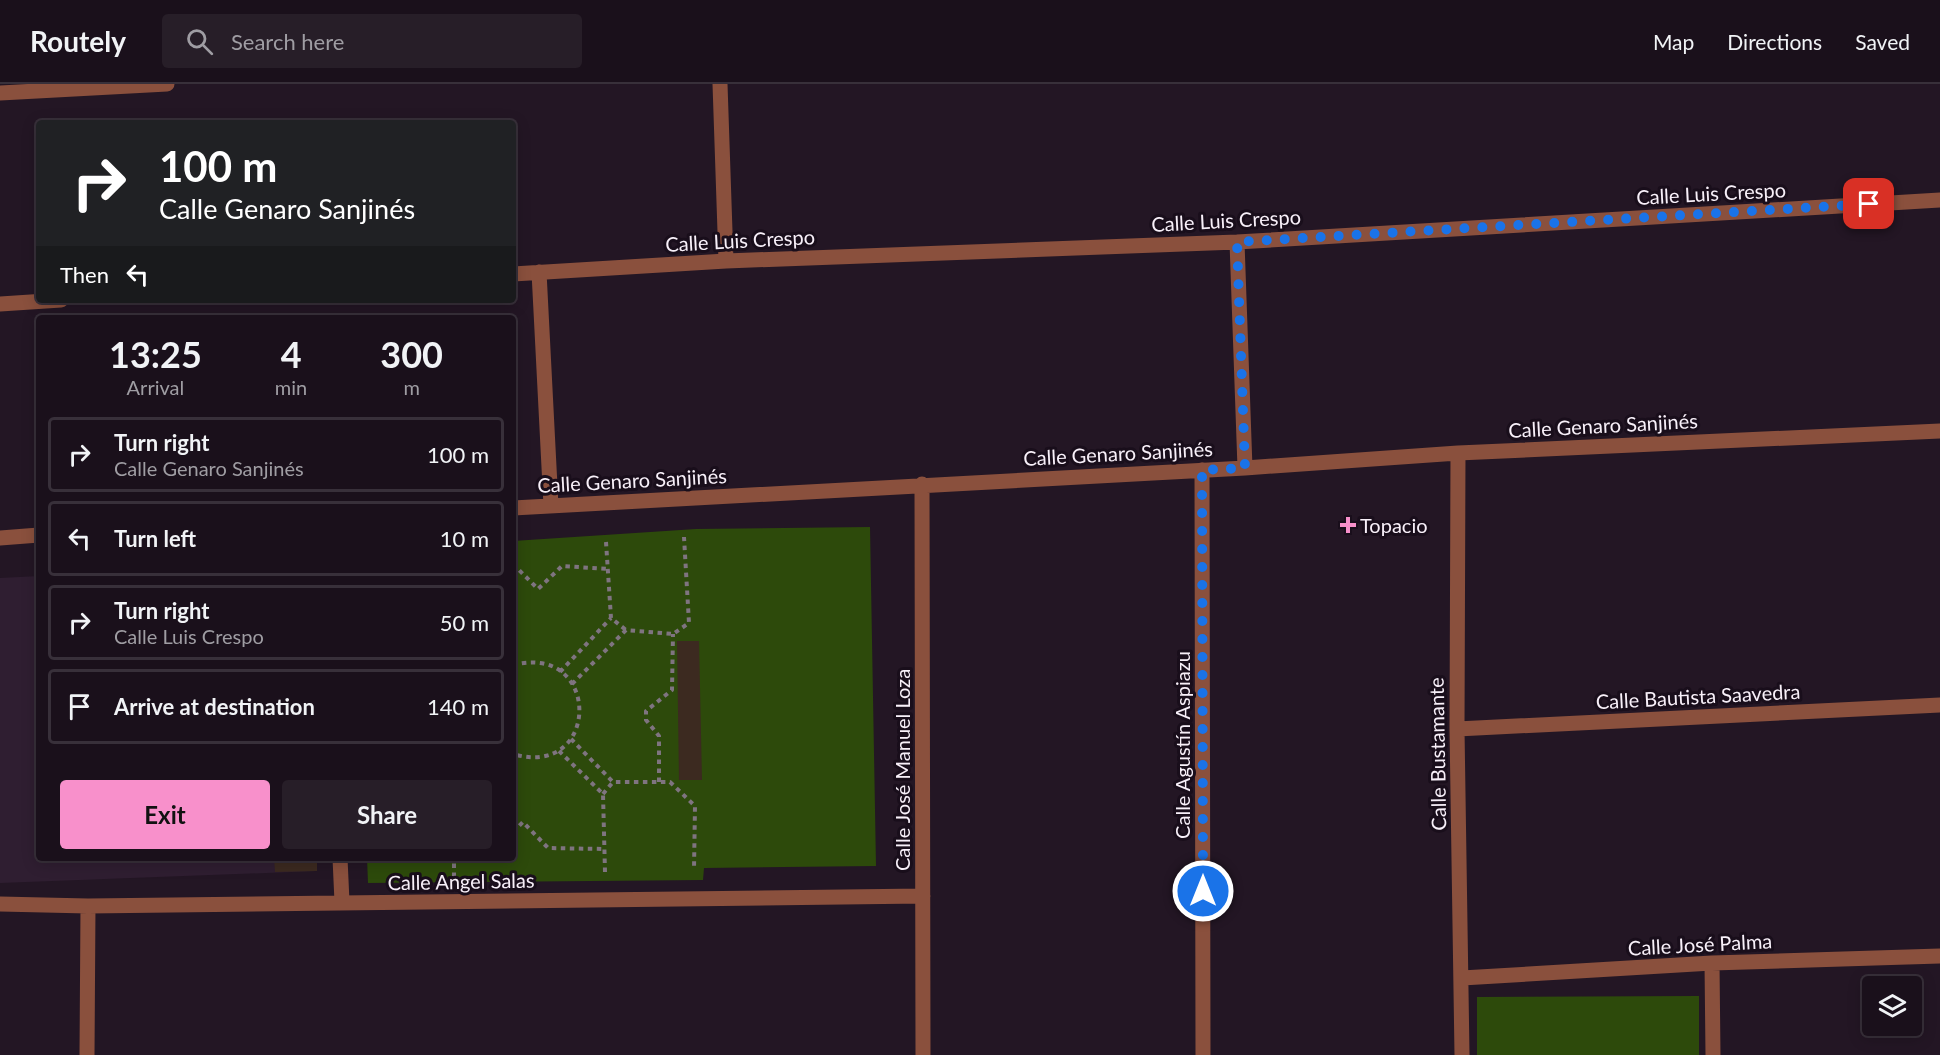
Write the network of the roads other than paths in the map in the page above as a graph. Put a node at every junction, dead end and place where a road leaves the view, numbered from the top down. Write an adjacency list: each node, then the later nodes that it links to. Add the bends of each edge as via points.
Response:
1 (167, 84): 3 (street)
2 (720, 84): 6 (street)
3 (0, 93)
4 (1940, 200): 5 (street, Calle Luis Crespo)
5 (1237, 242): 6 (street, Calle Luis Crespo); 13 (street)
6 (726, 261): 7 (street, Calle Luis Crespo)
7 (539, 272): 8 (street, Calle Luis Crespo); 16 (street)
8 (516, 274)
9 (36, 302): 10 (street)
10 (0, 304)
11 (1940, 431): 12 (street, Calle Genaro Sanjinés)
12 (1458, 453): 13 (street, Calle Genaro Sanjinés); 21 (street, Calle Bustamante)
13 (1245, 468): 14 (street, Calle Genaro Sanjinés)
14 (1202, 470): 15 (street, Calle Genaro Sanjinés); 32 (street, Calle Agustín Aspiazu)
15 (922, 484): 16 (street, Calle Genaro Sanjinés); 23 (street, Calle José Manuel Loza)
16 (552, 506): 17 (street, Calle Genaro Sanjinés)
17 (516, 508)
18 (36, 536): 19 (street)
19 (0, 538)
20 (1940, 705): 21 (street, Calle Bautista Saavedra)
21 (1457, 729): 29 (street, Calle Bustamante)
22 (340, 861): 24 (street)
23 (923, 896): 24 (street, Calle Angel Salas); 31 (street, Calle José Manuel Loza)
24 (342, 902): 26 (street, Calle Angel Salas)
25 (0, 904): 26 (street, Calle Angel Salas)
26 (88, 906): 30 (street)
27 (1940, 956): 28 (street, Calle José Palma)
28 (1712, 963): 29 (street, Calle José Palma); 34 (street)
29 (1462, 978): 33 (street, Calle Bustamante)
30 (87, 1055)
31 (923, 1055)
32 (1203, 1055)
33 (1462, 1055)
34 (1713, 1055)

